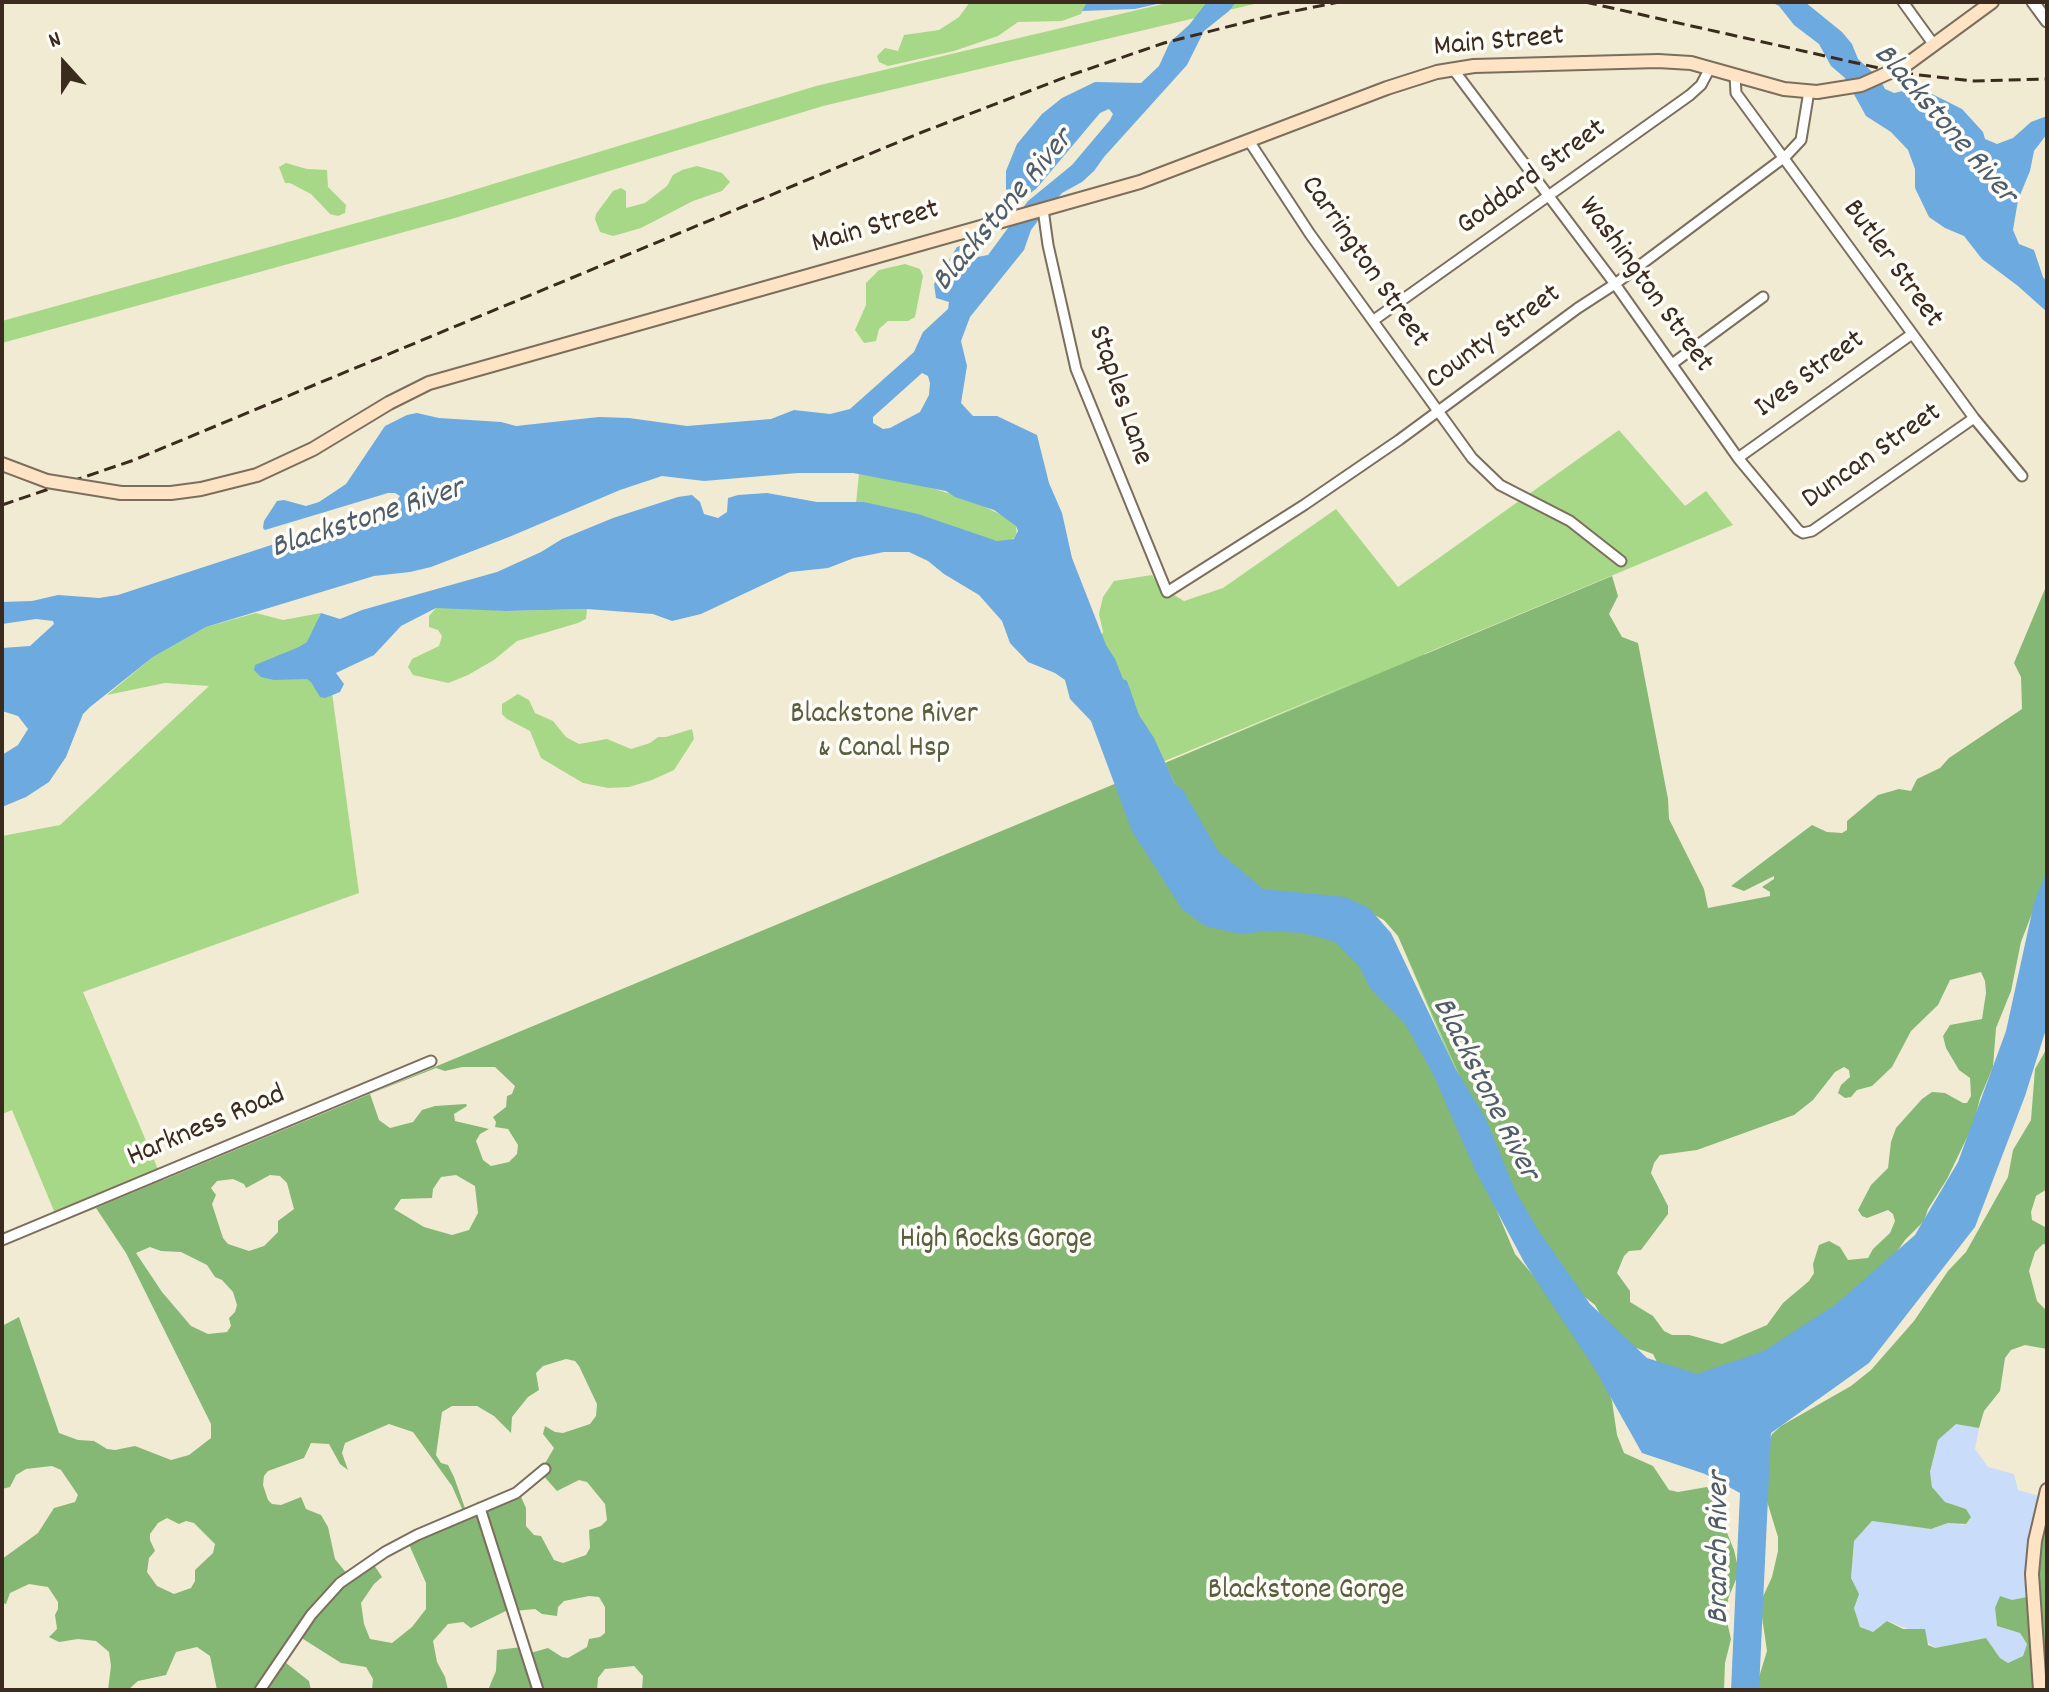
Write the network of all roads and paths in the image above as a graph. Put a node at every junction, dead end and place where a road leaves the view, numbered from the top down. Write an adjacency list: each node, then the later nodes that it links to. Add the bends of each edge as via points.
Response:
1 (1903, 2): 5 (street)
2 (1992, 2): 5 (main road, Main Street)
3 (2033, 2): 4 (street)
4 (2047, 21)
5 (1934, 45): 9 (main road, Main Street, bridge, via 1881,78)
6 (1710, 68): 7 (main road, Main Street, via 1626,61); 8 (main road, Main Street); 12 (street, Goddard Street, via 1690,95)
7 (1453, 69): 10 (main road, Main Street, via 1387,88); 12 (street, Washington Street)
8 (1735, 76): 9 (main road, Main Street); 11 (street, Butler Street, via 1736,93)
9 (1813, 91): 11 (street, County Street, via 1801,140)
10 (1249, 141): 13 (main road, Main Street); 16 (street, Carrington Street)
11 (1783, 158): 14 (street, County Street); 17 (street, Butler Street)
12 (1549, 197): 14 (street, Washington Street); 16 (street, Goddard Street)
13 (1044, 214): 22 (main road, Main Street, bridge, via 1002,221 429,383 303,454 257,475 201,489 121,493 47,481); 26 (street, Staples Lane, via 1076,369)
14 (1615, 284): 18 (street, Washington Street); 19 (street, County Street)
15 (1763, 297): 18 (street)
16 (1374, 320): 19 (street, Carrington Street)
17 (1912, 334): 20 (street, Butler Street); 21 (street, Ives Street)
18 (1672, 364): 21 (street, Washington Street)
19 (1438, 411): 25 (street, Carrington Street, via 1472,458 1500,485 1570,521); 26 (street, County Street)
20 (1974, 418): 23 (street, Butler Street); 24 (street, Duncan Street, via 1812,531)
21 (1738, 458): 24 (street, Washington Street)
22 (2, 464)
23 (2022, 476)
24 (1798, 530)
25 (1621, 561)
26 (1167, 592)
27 (431, 1061): 28 (street, Harkness Road)
28 (2, 1240)
29 (545, 1469): 31 (street, via 516,1493)
30 (2047, 1490): 32 (main road)
31 (480, 1508): 33 (street, via 393,1548 340,1583 311,1615); 34 (street)
32 (2043, 1518): 35 (main road, via 2032,1574)
33 (260, 1690)
34 (538, 1690)
35 (2040, 1690)

